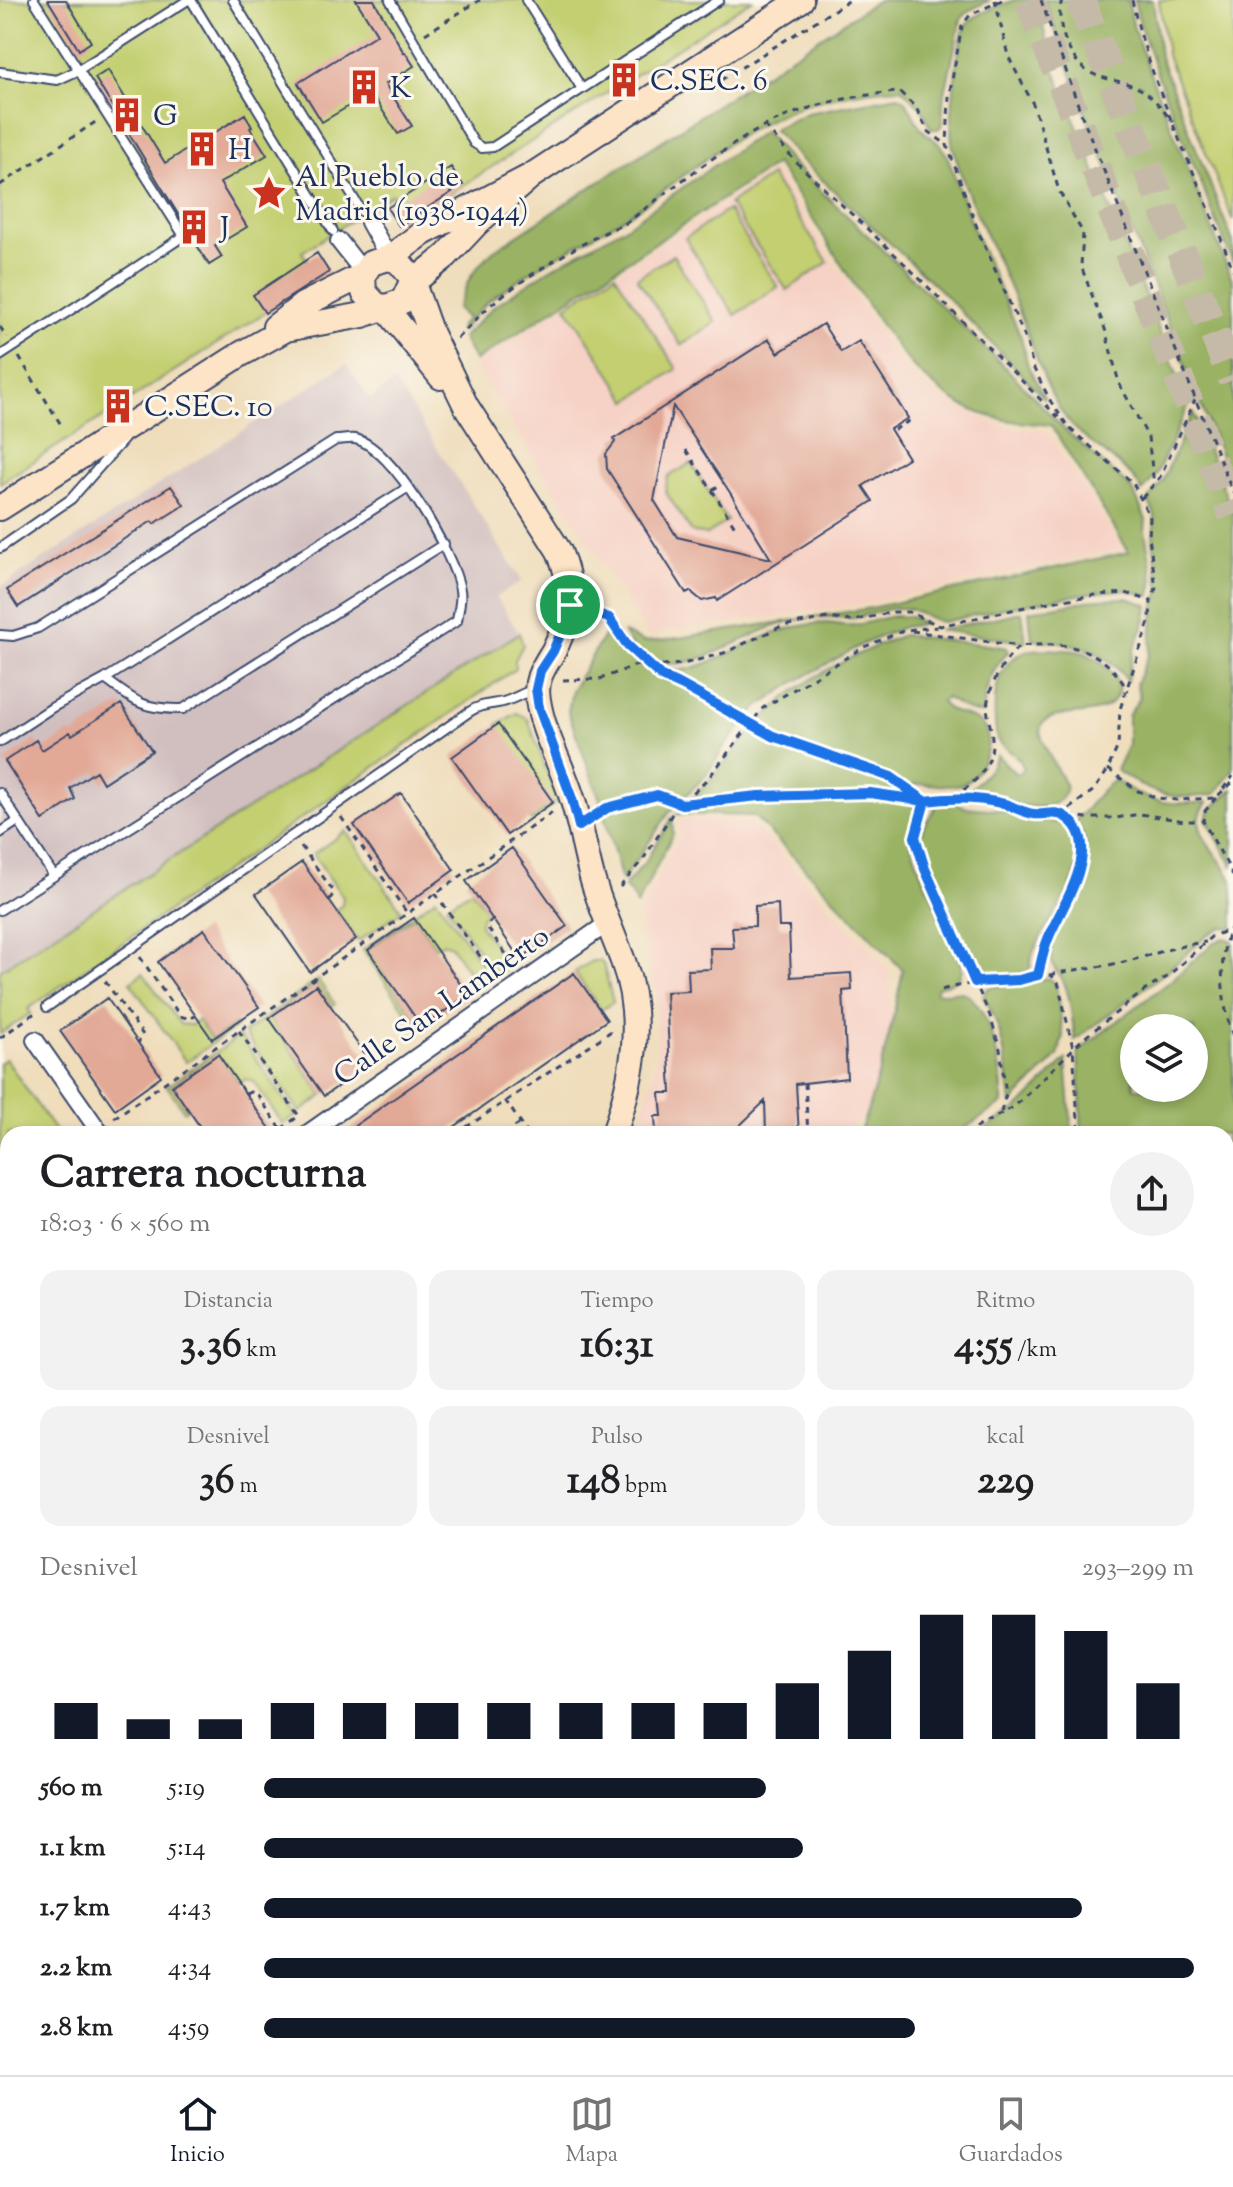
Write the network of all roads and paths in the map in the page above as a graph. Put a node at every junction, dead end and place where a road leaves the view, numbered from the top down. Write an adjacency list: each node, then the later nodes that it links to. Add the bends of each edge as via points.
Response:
1 (34, 0): 16 (lane)
2 (190, 0): 16 (lane); 27 (lane)
3 (233, 0): 26 (lane)
4 (390, 0): 15 (lane)
5 (480, 0): 15 (path)
6 (526, 0): 19 (lane)
7 (719, 0): 19 (lane)
8 (801, 0): 24 (street)
9 (850, 0): 18 (path)
10 (1002, 0): 14 (path)
11 (1041, 0): 38 (path)
12 (1062, 0): 21 (path, via 1061,27 1074,57 1089,72 1146,92)
13 (1132, 0): 21 (path)
14 (995, 2): 23 (path, via 970,15 962,26 949,96); 47 (path, via 1008,56 1033,104 1059,191 1083,233 1081,266 1119,383 1148,437)
15 (414, 41): 19 (lane, via 474,143 482,148 493,147)
16 (77, 71): 17 (lane, via 57,80); 20 (lane)
17 (0, 72)
18 (720, 81)
19 (582, 89)
20 (106, 116): 25 (path); 34 (lane, via 184,236)
21 (1175, 124): 29 (path)
22 (765, 126): 23 (path, via 804,109 900,92 928,131); 35 (path, via 626,223 528,278); 43 (path)
23 (947, 145): 43 (path, via 1033,367)
24 (531, 176): 28 (street, via 423,233); 31 (street)
25 (0, 185)
26 (366, 217): 28 (street)
27 (336, 236): 30 (street)
28 (389, 258): 30 (street, via 371,263); 31 (street, via 405,267)
29 (1233, 270)
30 (363, 274): 32 (street, via 364,292); 36 (street, via 303,305)
31 (411, 284): 32 (street, via 403,301); 35 (street)
32 (380, 306): 36 (street, via 363,315 286,329); 39 (street)
33 (0, 327): 34 (path)
34 (13, 347): 37 (lane); 42 (path)
35 (439, 352): 39 (street)
36 (241, 354): 40 (street)
37 (0, 356)
38 (1195, 400): 47 (path); 50 (path)
39 (466, 406): 57 (street, via 559,551 568,572)
40 (140, 419): 52 (street); 55 (lane, via 71,499)
41 (912, 419): 44 (path)
42 (63, 428)
43 (1069, 428): 51 (path, via 1133,483)
44 (894, 430)
45 (686, 450): 49 (path)
46 (723, 483): 49 (path)
47 (1154, 484): 51 (path)
48 (407, 488): 54 (lane); 60 (lane, via 381,455 357,439 336,440 38,628); 63 (lane)
49 (712, 490): 53 (path)
50 (1233, 493)
51 (1141, 499): 56 (path, via 1150,518 1156,588)
52 (0, 508)
53 (737, 530)
54 (444, 544): 63 (lane, via 183,709 152,709); 85 (lane, via 461,592 457,621)
55 (0, 548)
56 (1151, 601): 58 (path, via 1126,593 1096,595); 65 (path)
57 (570, 605): 62 (path, via 609,618); 64 (street)
58 (940, 626): 59 (path); 62 (path, via 909,612 852,621 828,618 782,626 724,653 683,664)
59 (905, 630): 61 (path); 66 (path, via 799,684 763,708)
60 (0, 635)
61 (1019, 646): 65 (path, via 1082,648 1118,672); 72 (path, via 1003,664 987,702 993,742 987,765)
62 (645, 662): 64 (path, via 600,679); 66 (path, via 661,676)
63 (105, 679): 67 (lane)
64 (538, 680): 74 (street, via 539,708); 77 (lane, via 507,701 480,705)
65 (1128, 691): 68 (path)
66 (751, 724): 75 (path, via 891,777); 76 (path)
67 (0, 742)
68 (1108, 769): 73 (path, via 1158,798); 78 (path, via 1094,790)
69 (1233, 776): 73 (path)
70 (1233, 782): 73 (path)
71 (0, 793): 79 (lane)
72 (954, 797): 75 (path); 78 (path, via 1002,803 1035,815)
73 (1215, 798): 80 (path)
74 (572, 799): 81 (street); 87 (path)
75 (925, 801): 76 (path, via 870,793); 101 (path, via 915,837)
76 (682, 804): 81 (path, via 657,795 607,808); 86 (path)
77 (335, 808): 83 (lane); 90 (path)
78 (1062, 814): 80 (path); 98 (path, via 1078,830 1078,875 1048,938)
79 (18, 821): 82 (lane); 85 (lane)
80 (1203, 821): 84 (path)
81 (579, 826): 92 (street)
82 (0, 833)
83 (295, 836): 88 (path, via 334,892); 96 (lane)
84 (1233, 875)
85 (54, 876): 89 (lane)
86 (620, 887)
87 (435, 893): 90 (path); 103 (path)
88 (329, 901)
89 (0, 910)
90 (407, 913): 107 (path)
91 (493, 919): 100 (path, via 489,930)
92 (608, 923): 100 (street, Calle San Lamberto); 106 (street)
93 (1233, 925): 94 (path)
94 (1230, 933): 95 (path); 108 (path, via 1224,937 1221,965)
95 (1206, 942): 99 (path); 112 (path)
96 (133, 947): 97 (lane); 105 (path, via 180,1016)
97 (98, 972): 104 (lane); 111 (path, via 143,1035)
98 (1038, 975): 99 (path); 101 (path)
99 (1050, 975): 112 (path, via 1058,982)
100 (524, 980): 103 (street, Calle San Lamberto)
101 (975, 982): 102 (path); 116 (path, via 1000,1049 1006,1094)
102 (942, 990)
103 (506, 993): 122 (street, Calle San Lamberto)
104 (47, 1007): 109 (path)
105 (195, 1016)
106 (635, 1016): 115 (path); 126 (street, via 632,1073)
107 (239, 1031): 117 (path); 121 (path, via 299,1116)
108 (1233, 1036)
109 (0, 1038)
110 (35, 1040): 119 (street)
111 (138, 1043)
112 (1073, 1048): 116 (path, via 1015,1106); 129 (path)
113 (805, 1083): 127 (path)
114 (246, 1094): 120 (path, via 257,1094)
115 (505, 1100): 118 (path); 123 (path)
116 (1001, 1112): 128 (path)
117 (114, 1118)
118 (520, 1123): 124 (path); 125 (path)
119 (95, 1126)
120 (279, 1126)
121 (285, 1126)
122 (318, 1126)
123 (468, 1126)
124 (516, 1126)
125 (522, 1126)
126 (616, 1126)
127 (808, 1126)
128 (978, 1126)
129 (1078, 1126)

